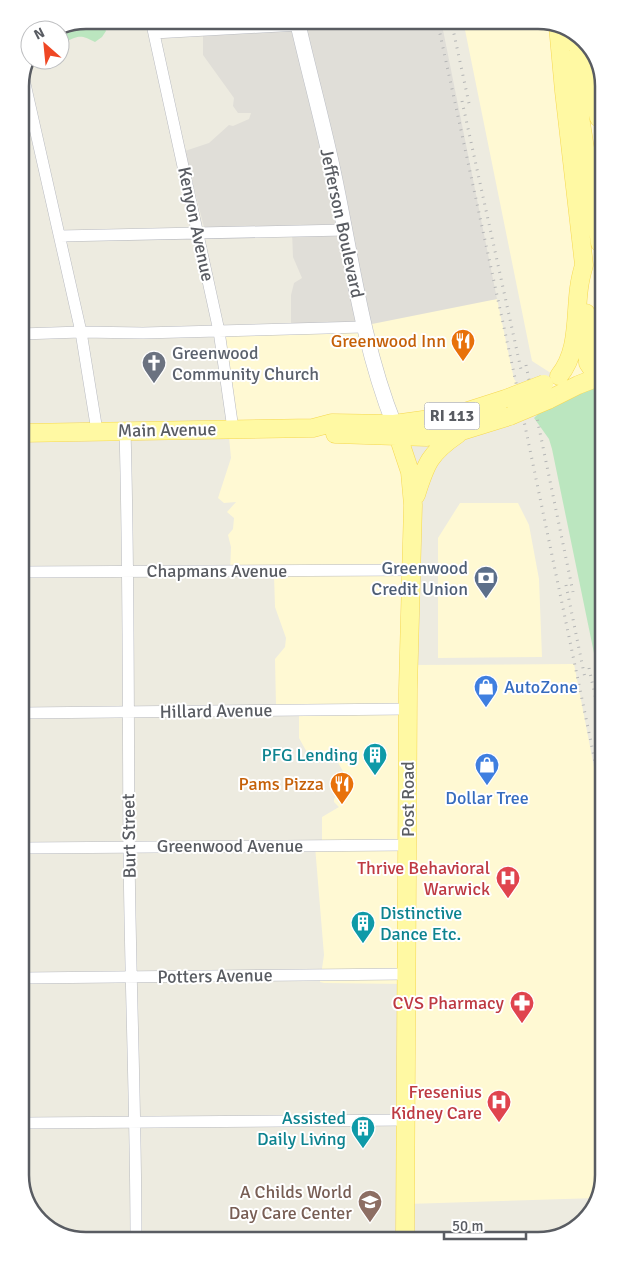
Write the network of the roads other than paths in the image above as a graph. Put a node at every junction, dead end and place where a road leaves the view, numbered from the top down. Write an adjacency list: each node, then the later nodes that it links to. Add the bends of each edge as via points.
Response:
1 (153, 29): 4 (street, Kenyon Avenue)
2 (211, 29): 4 (street)
3 (298, 29): 13 (main road, Jefferson Boulevard)
4 (154, 33): 14 (street, Kenyon Avenue)
5 (559, 33): 16 (main road)
6 (567, 36): 11 (main road)
7 (567, 36): 12 (main road)
8 (577, 43): 10 (main road)
9 (29, 101): 15 (street)
10 (595, 105)
11 (595, 144)
12 (595, 210)
13 (345, 230): 14 (street); 17 (main road, Jefferson Boulevard)
14 (199, 234): 15 (street); 18 (street, Kenyon Avenue)
15 (60, 236): 19 (street)
16 (584, 265): 21 (main road); 24 (main road, via 571,355 566,368)
17 (364, 327): 18 (street); 28 (main road, Jefferson Boulevard)
18 (219, 331): 19 (street); 25 (street, Kenyon Avenue)
19 (81, 332): 20 (street); 26 (street)
20 (29, 334)
21 (595, 353)
22 (595, 370): 24 (main road, Main Avenue / RI 113)
23 (595, 371): 24 (main road, Main Avenue / RI 113, via 578,384)
24 (550, 387): 28 (main road, Main Avenue / RI 113, bridge); 29 (main road, Main Avenue / RI 113, bridge, via 510,416)
25 (233, 429): 27 (main road, Main Avenue / RI 113); 28 (main road, Main Avenue / RI 113, via 313,428 330,434)
26 (97, 431): 27 (main road, Main Avenue / RI 113); 30 (main road, Main Avenue / RI 113)
27 (125, 431): 34 (street, Burt Street)
28 (396, 431): 29 (main road, Main Avenue / RI 113, via 427,437); 31 (main road, Post Road, via 410,472)
29 (462, 431): 31 (main road, via 430,457)
30 (29, 433)
31 (413, 505): 32 (main road, Post Road)
32 (412, 570): 34 (street, Chapmans Avenue); 35 (main road, Post Road)
33 (29, 572): 34 (street, Chapmans Avenue)
34 (128, 572): 36 (street, Burt Street)
35 (408, 709): 36 (street, Hillard Avenue); 38 (main road, Post Road)
36 (129, 712): 37 (street, Hillard Avenue); 39 (street, Burt Street)
37 (29, 713)
38 (407, 845): 39 (street, Greenwood Avenue); 41 (main road, Post Road)
39 (129, 847): 40 (street, Greenwood Avenue); 42 (street, Burt Street)
40 (29, 848)
41 (406, 974): 42 (street, Potters Avenue); 44 (main road, Post Road)
42 (132, 977): 43 (street, Potters Avenue); 45 (street, Burt Street)
43 (29, 978)
44 (406, 1120): 45 (street); 48 (main road, Post Road)
45 (136, 1122): 46 (street); 47 (street, Burt Street)
46 (29, 1123)
47 (136, 1232)
48 (405, 1232)

